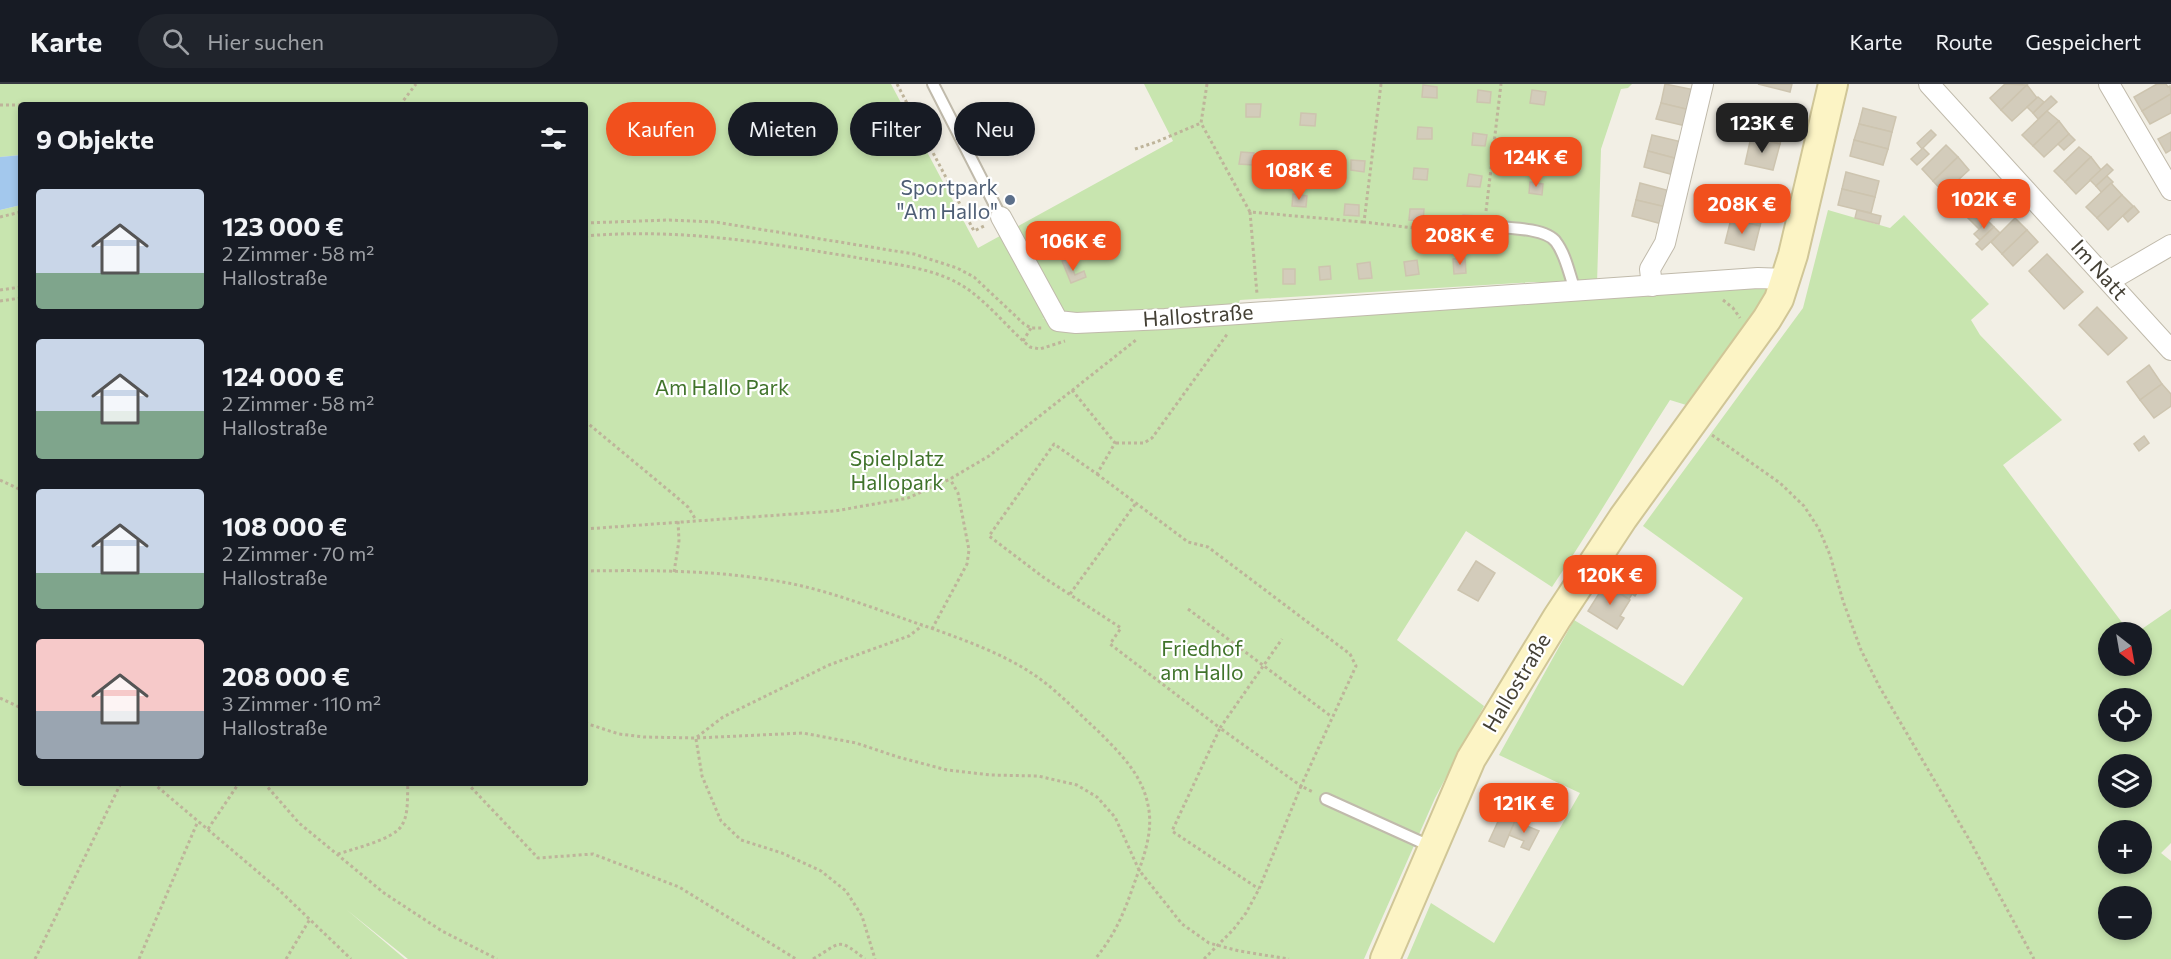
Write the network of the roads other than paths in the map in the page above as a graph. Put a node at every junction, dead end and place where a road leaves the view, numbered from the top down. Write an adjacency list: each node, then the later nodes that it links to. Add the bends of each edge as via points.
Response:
1 (933, 84): 7 (lane)
2 (1703, 84): 12 (street, via 1665,243 1650,269)
3 (1833, 84): 10 (main road, Hallostraße)
4 (1929, 84): 11 (street, Im Natt)
5 (2109, 84): 6 (street)
6 (2171, 189)
7 (1001, 217): 13 (street, Hallostraße, via 1058,321 1165,319)
8 (1484, 226): 13 (lane, via 1543,232 1555,239)
9 (2171, 245): 11 (street)
10 (1786, 279): 12 (street, Hallostraße); 16 (main road, Hallostraße, via 1767,319 1616,528 1499,713 1472,759)
11 (2109, 281): 14 (street, Im Natt)
12 (1652, 286): 13 (street, Hallostraße)
13 (1575, 290)
14 (2171, 350)
15 (1326, 799): 16 (lane)
16 (1433, 848): 17 (main road, Hallostraße)
17 (1385, 959)

